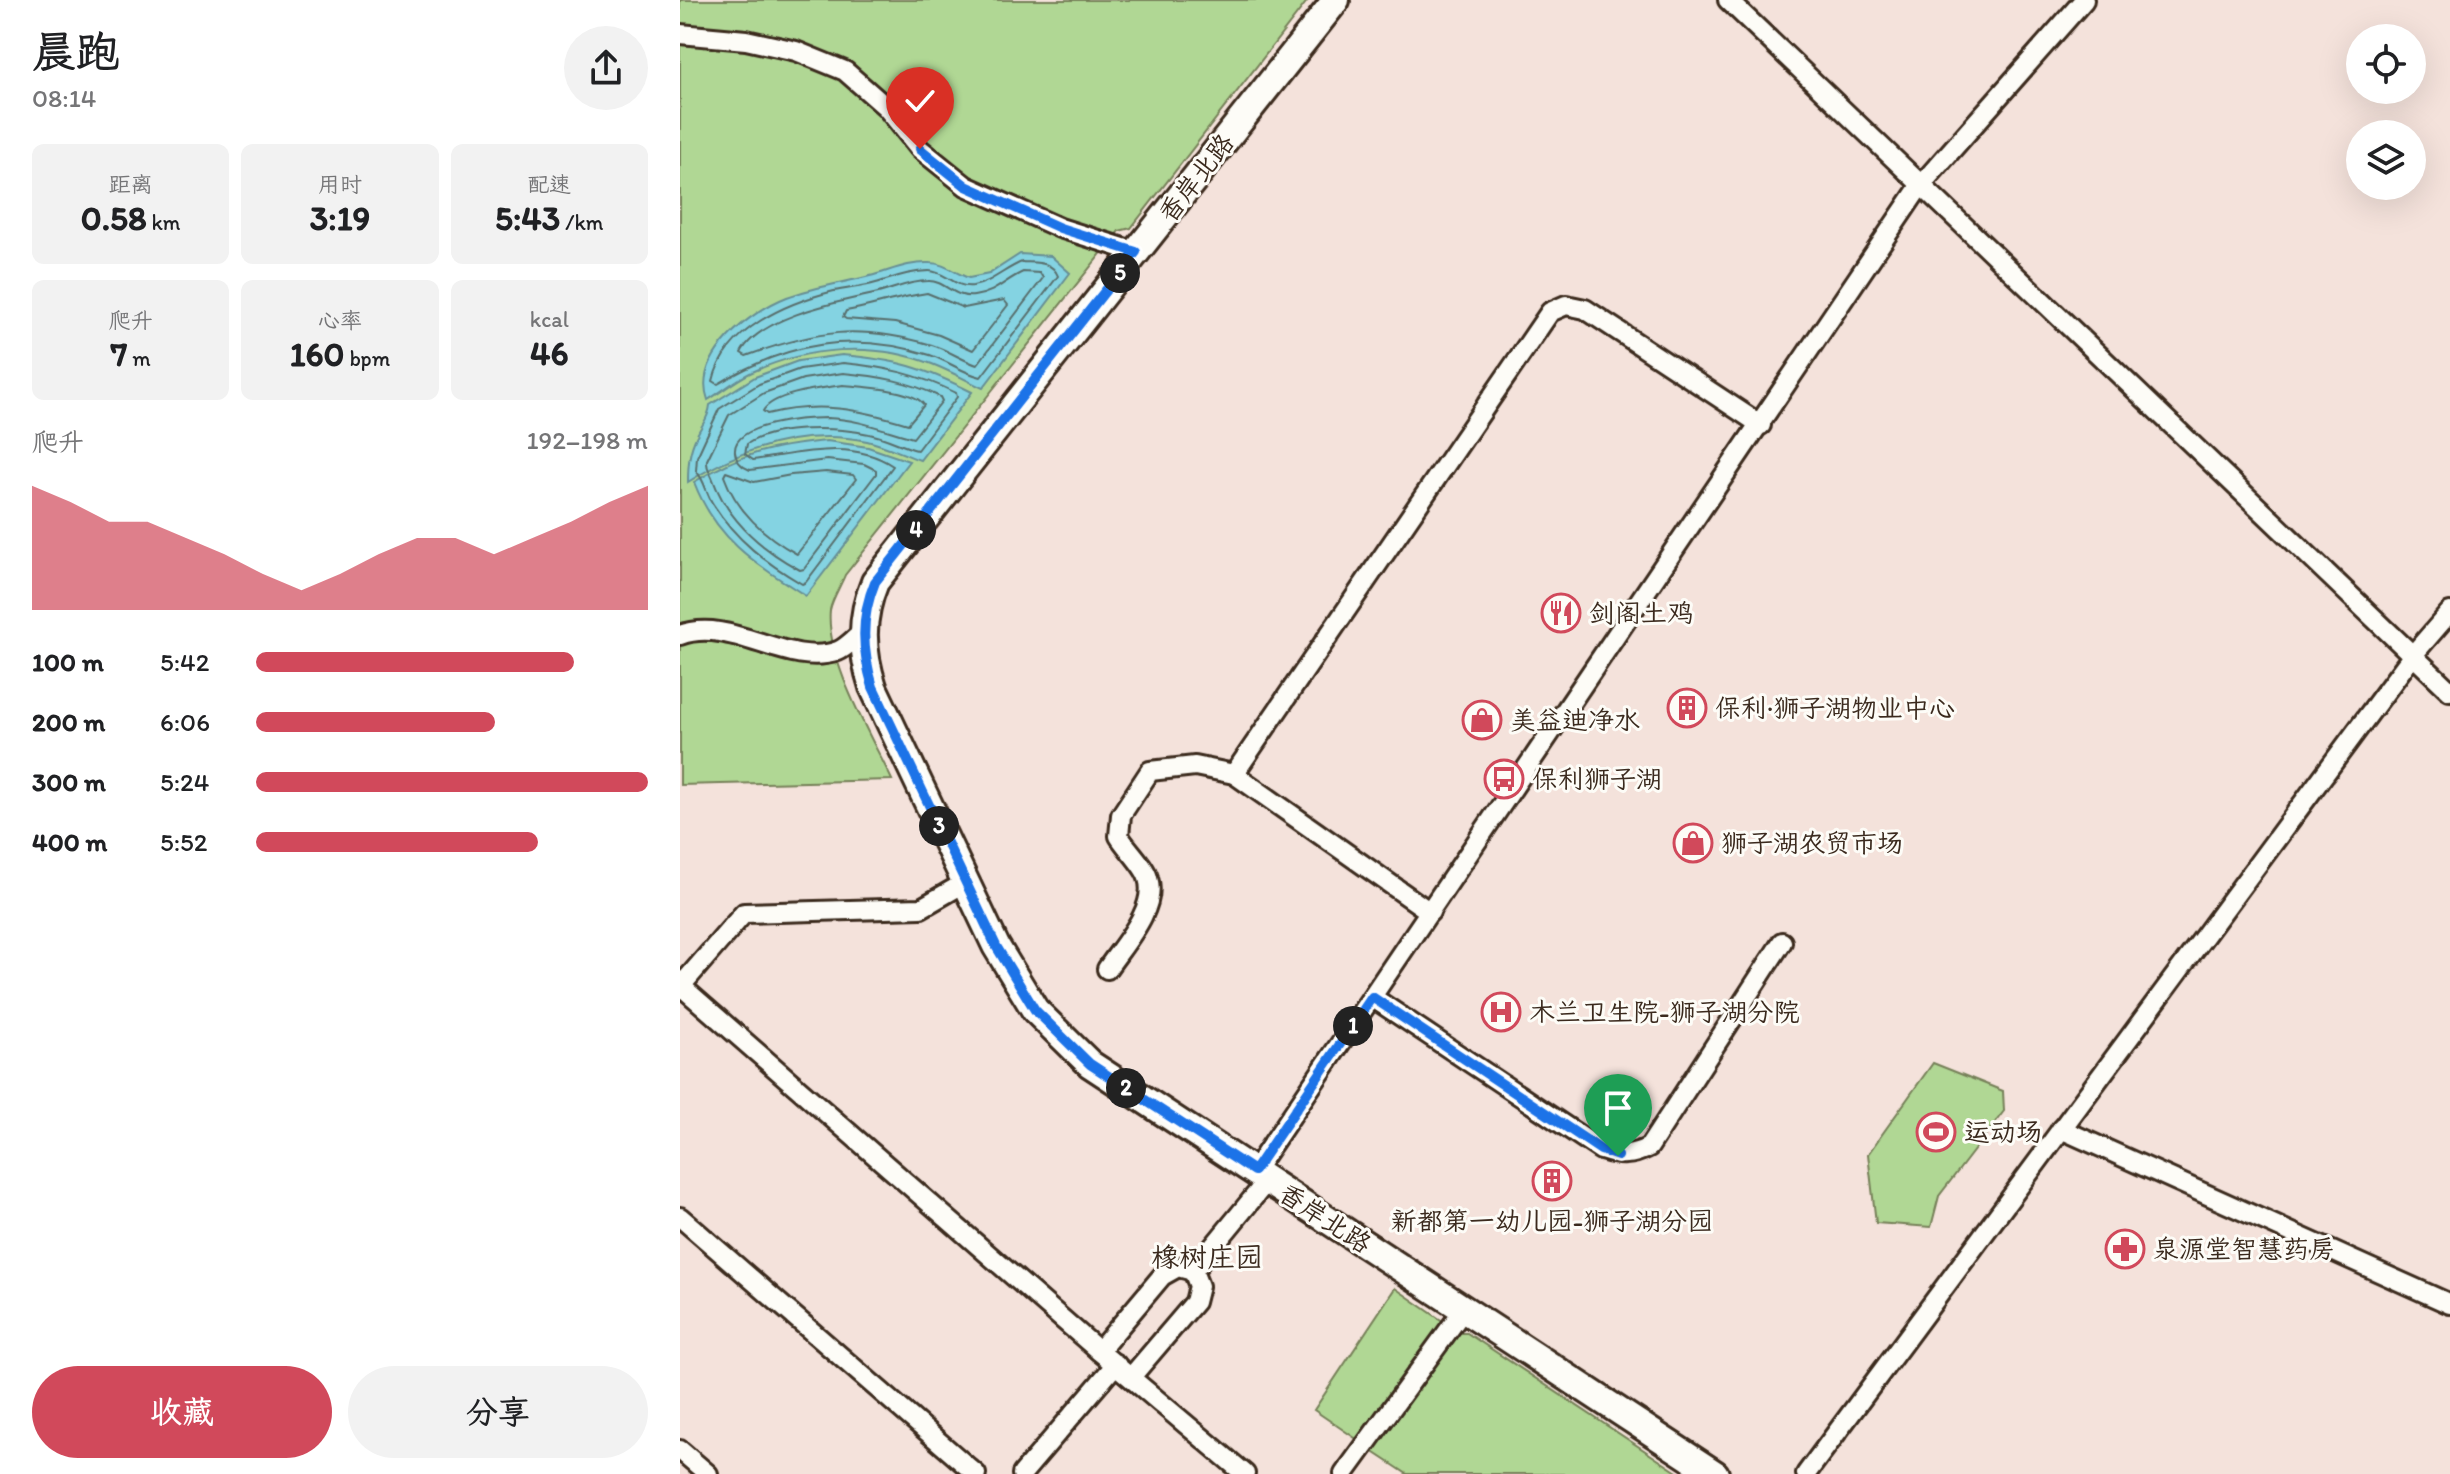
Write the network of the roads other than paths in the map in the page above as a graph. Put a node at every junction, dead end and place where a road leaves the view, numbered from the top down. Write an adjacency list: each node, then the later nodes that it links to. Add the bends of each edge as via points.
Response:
1 (1336, 0): 6 (street, 香岸北路)
2 (1728, 0): 5 (street)
3 (2084, 0): 5 (street)
4 (680, 34): 6 (street, via 796,51 845,71 886,107 920,149 966,186 1060,228)
5 (1920, 186): 7 (street); 12 (street)
6 (1136, 252): 9 (street, 香岸北路, via 875,582)
7 (1761, 425): 15 (street, via 1585,309 1566,305 1550,312); 17 (street)
8 (2450, 612): 12 (street)
9 (863, 632): 11 (street); 13 (street, 香岸北路)
10 (680, 635): 11 (street, via 695,629 727,632 811,654)
11 (838, 651): 13 (street)
12 (2412, 656): 14 (street); 22 (street)
13 (864, 659): 16 (street, 香岸北路)
14 (2450, 691)
15 (1234, 774): 17 (street); 19 (street, via 1195,766 1150,771 1121,815 1119,836 1148,876 1150,896)
16 (966, 882): 20 (street, via 921,908 744,913); 23 (street, 香岸北路, via 1035,1010 1090,1064)
17 (1430, 912): 21 (street)
18 (1782, 942): 21 (street, via 1649,1147 1636,1154 1618,1156 1601,1150)
19 (1107, 969)
20 (680, 986): 28 (street)
21 (1372, 997): 23 (street)
22 (2061, 1129): 26 (street); 38 (street)
23 (1260, 1176): 25 (street); 27 (street, 香岸北路)
24 (680, 1217): 33 (street)
25 (1193, 1271): 28 (street, via 1178,1267 1162,1276); 30 (street, via 1199,1286 1195,1302)
26 (2450, 1304)
27 (1464, 1309): 36 (street); 37 (street, 香岸北路)
28 (1099, 1351): 29 (street)
29 (1116, 1364): 30 (street); 34 (street)
30 (1131, 1377): 35 (street)
31 (680, 1450): 32 (street)
32 (708, 1474)
33 (976, 1474)
34 (1022, 1474)
35 (1245, 1474)
36 (1344, 1474)
37 (1715, 1474)
38 (1806, 1474)

